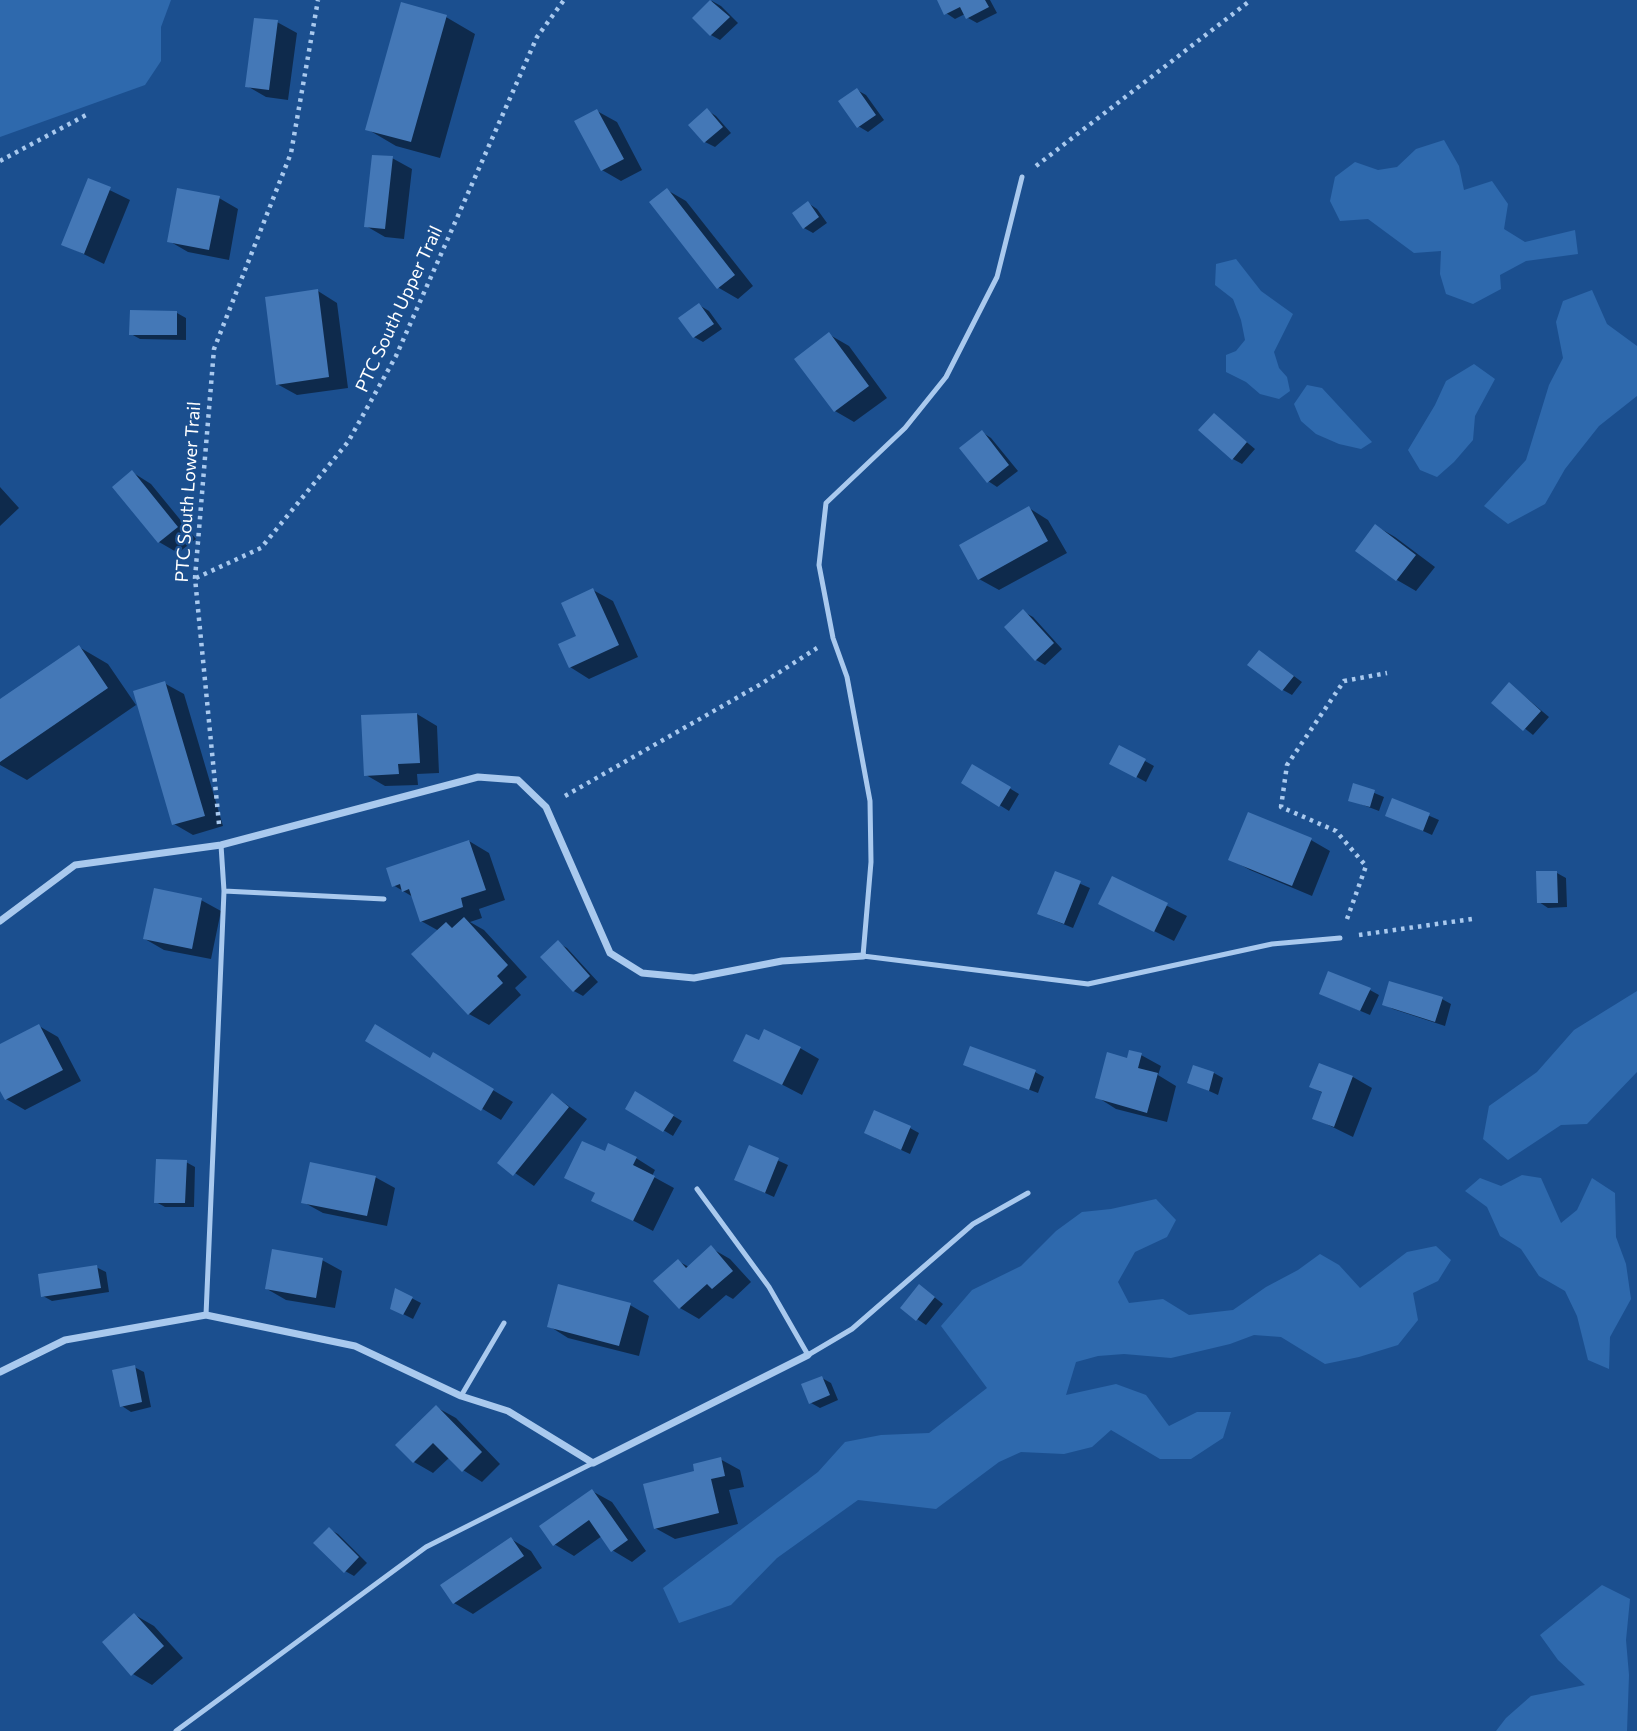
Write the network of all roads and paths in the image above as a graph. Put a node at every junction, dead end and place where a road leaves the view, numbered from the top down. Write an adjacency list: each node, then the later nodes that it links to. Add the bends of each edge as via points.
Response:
1 (318, 0): 7 (path, PTC South Lower Trail, via 291,153 214,349)
2 (564, 0): 7 (path, PTC South Upper Trail, via 537,37 396,356 348,442 261,548)
3 (1251, 0): 6 (path)
4 (86, 115): 5 (path)
5 (0, 161)
6 (1021, 177): 8 (lane, via 997,277 946,377 905,428 826,503 819,565)
7 (195, 578): 11 (path, PTC South Lower Trail)
8 (833, 638): 10 (path); 17 (lane, via 847,677 870,801 871,862)
9 (1387, 673): 16 (path, via 1344,681 1287,765 1281,807 1336,831 1366,866)
10 (546, 807): 11 (street, via 518,779 478,777); 17 (street, via 610,953 642,973 694,978 782,961)
11 (221, 845): 12 (lane); 15 (street, via 75,865)
12 (224, 891): 13 (lane); 20 (lane)
13 (384, 899)
14 (1472, 919): 16 (path)
15 (0, 921)
16 (1340, 938): 17 (lane, via 1272,944 1088,984)
17 (863, 956)
18 (697, 1189): 22 (lane, via 769,1287)
19 (1028, 1193): 22 (lane, via 972,1224 852,1329)
20 (206, 1315): 23 (street, via 65,1340); 24 (street, via 355,1346)
21 (504, 1322): 24 (lane)
22 (808, 1355): 25 (street)
23 (0, 1372)
24 (461, 1396): 25 (street, via 508,1411)
25 (593, 1463): 26 (lane, via 426,1547)
26 (176, 1731)

